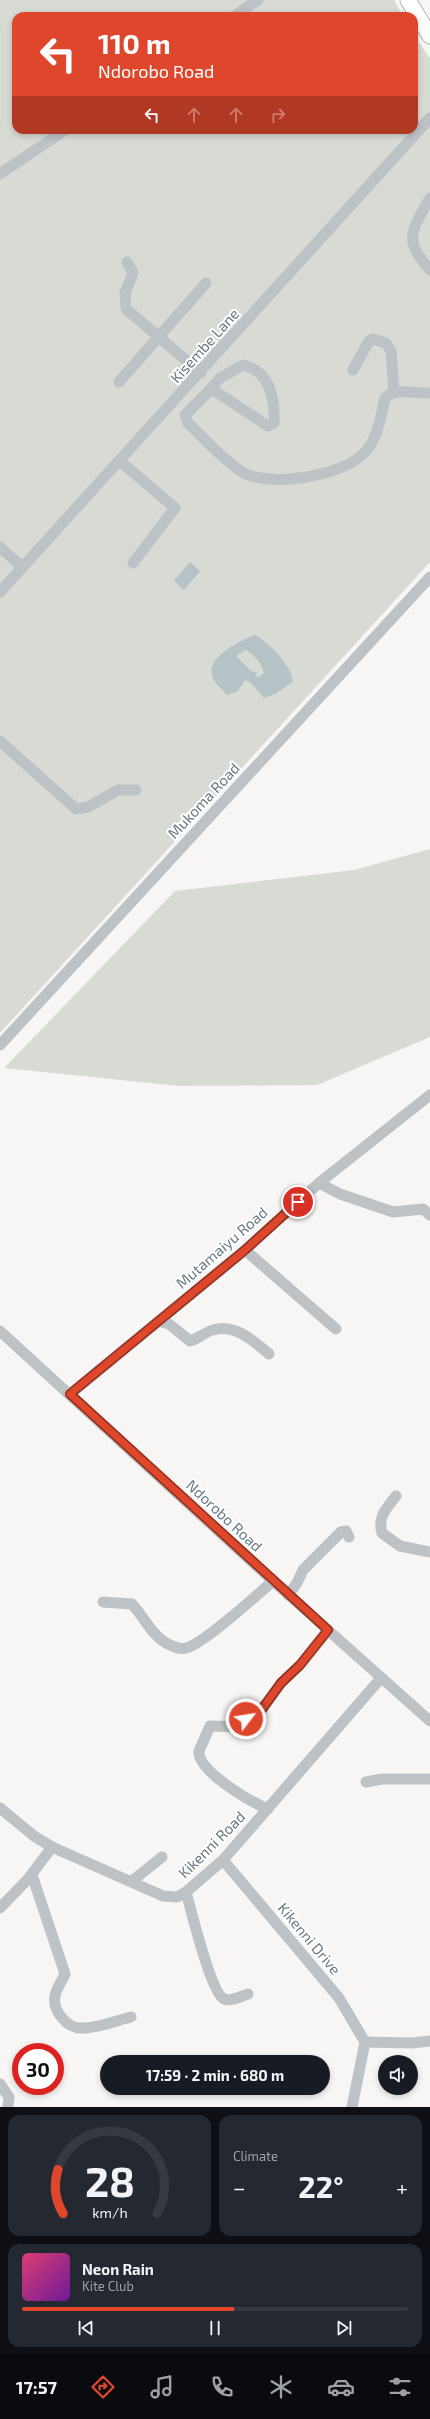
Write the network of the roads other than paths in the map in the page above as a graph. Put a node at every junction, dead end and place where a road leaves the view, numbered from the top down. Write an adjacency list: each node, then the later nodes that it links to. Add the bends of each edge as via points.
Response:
1 (258, 0): 3 (street)
2 (408, 0): 4 (highway)
3 (240, 12)
4 (415, 12)
5 (418, 16): 6 (highway)
6 (430, 36)
7 (430, 118): 8 (street, Kisembe Lane)
8 (418, 131)
9 (59, 134): 11 (street)
10 (416, 134): 18 (street, Kisembe Lane)
11 (0, 174)
12 (430, 198): 14 (street, via 414,227 412,238 414,249)
13 (128, 262): 16 (street, via 133,273 125,293 126,309)
14 (430, 270)
15 (206, 284): 16 (street)
16 (158, 337): 18 (street); 19 (street)
17 (353, 370): 21 (street, via 369,340 386,343 391,352)
18 (201, 373): 23 (street, Kisembe Lane)
19 (119, 382)
20 (209, 391): 20 (street, via 225,396 268,426 274,423 273,404 266,377 252,367 243,365 227,372); 21 (street, via 185,415 188,423 243,472 267,480 316,476 348,466 362,456 374,439 386,398)
21 (394, 392): 22 (street)
22 (430, 393)
23 (120, 461): 25 (street, via 175,510); 26 (street, Kisembe Lane)
24 (0, 547): 26 (street)
25 (133, 563)
26 (22, 567): 28 (street, Kisembe Lane)
27 (430, 577): 31 (street, Mukoma Road)
28 (0, 592)
29 (0, 741): 30 (street, via 76,809 88,807 118,790)
30 (136, 790)
31 (0, 1045)
32 (430, 1095): 33 (street, Mutamaiyu Road)
33 (319, 1183): 34 (street, via 340,1194 392,1212 423,1209); 35 (street, Mutamaiyu Road)
34 (430, 1215)
35 (245, 1250): 36 (street, Mutamaiyu Road); 37 (street)
36 (159, 1321): 39 (street, via 169,1324 190,1341 215,1329 242,1333); 40 (street, Mutamaiyu Road)
37 (336, 1329)
38 (0, 1331): 40 (street, Ndorobo Road)
39 (269, 1354)
40 (70, 1394): 44 (street, Ndorobo Road)
41 (396, 1496): 43 (street, via 380,1520 382,1533 400,1546)
42 (349, 1537): 45 (street, via 346,1531 342,1532 303,1570)
43 (430, 1552)
44 (273, 1581): 45 (street, Ndorobo Road); 46 (street, via 200,1641 186,1648 177,1648 152,1632 132,1604)
45 (288, 1595): 47 (street, Ndorobo Road)
46 (103, 1602)
47 (328, 1630): 48 (street, Ndorobo Road); 54 (street, via 300,1665 281,1683 260,1712 247,1717 245,1727 210,1726 199,1751 202,1762 237,1794)
48 (381, 1678): 49 (street, Ndorobo Road); 54 (street, Kikenni Road)
49 (428, 1719): 50 (street)
50 (430, 1730)
51 (430, 1779): 52 (street, via 382,1779)
52 (366, 1782)
53 (0, 1808): 55 (street, Kikenni Road)
54 (268, 1809): 57 (street, Kikenni Road)
55 (52, 1847): 58 (street); 59 (street, Kikenni Road)
56 (162, 1857): 59 (street)
57 (223, 1860): 60 (street, Kikenni Road); 65 (street, Kikenni Drive, via 339,1998)
58 (32, 1874): 61 (street); 63 (street, via 65,1974 55,1996 55,2007 59,2013 75,2028)
59 (132, 1882): 60 (street, Kikenni Road, via 171,1898)
60 (186, 1892): 62 (street, via 208,1970 218,1993 231,2000)
61 (0, 1908)
62 (248, 1994)
63 (130, 2017)
64 (430, 2041): 65 (street, via 412,2044)
65 (365, 2042): 68 (street)
66 (0, 2084): 67 (street, via 9,2097)
67 (8, 2107)
68 (352, 2107)

